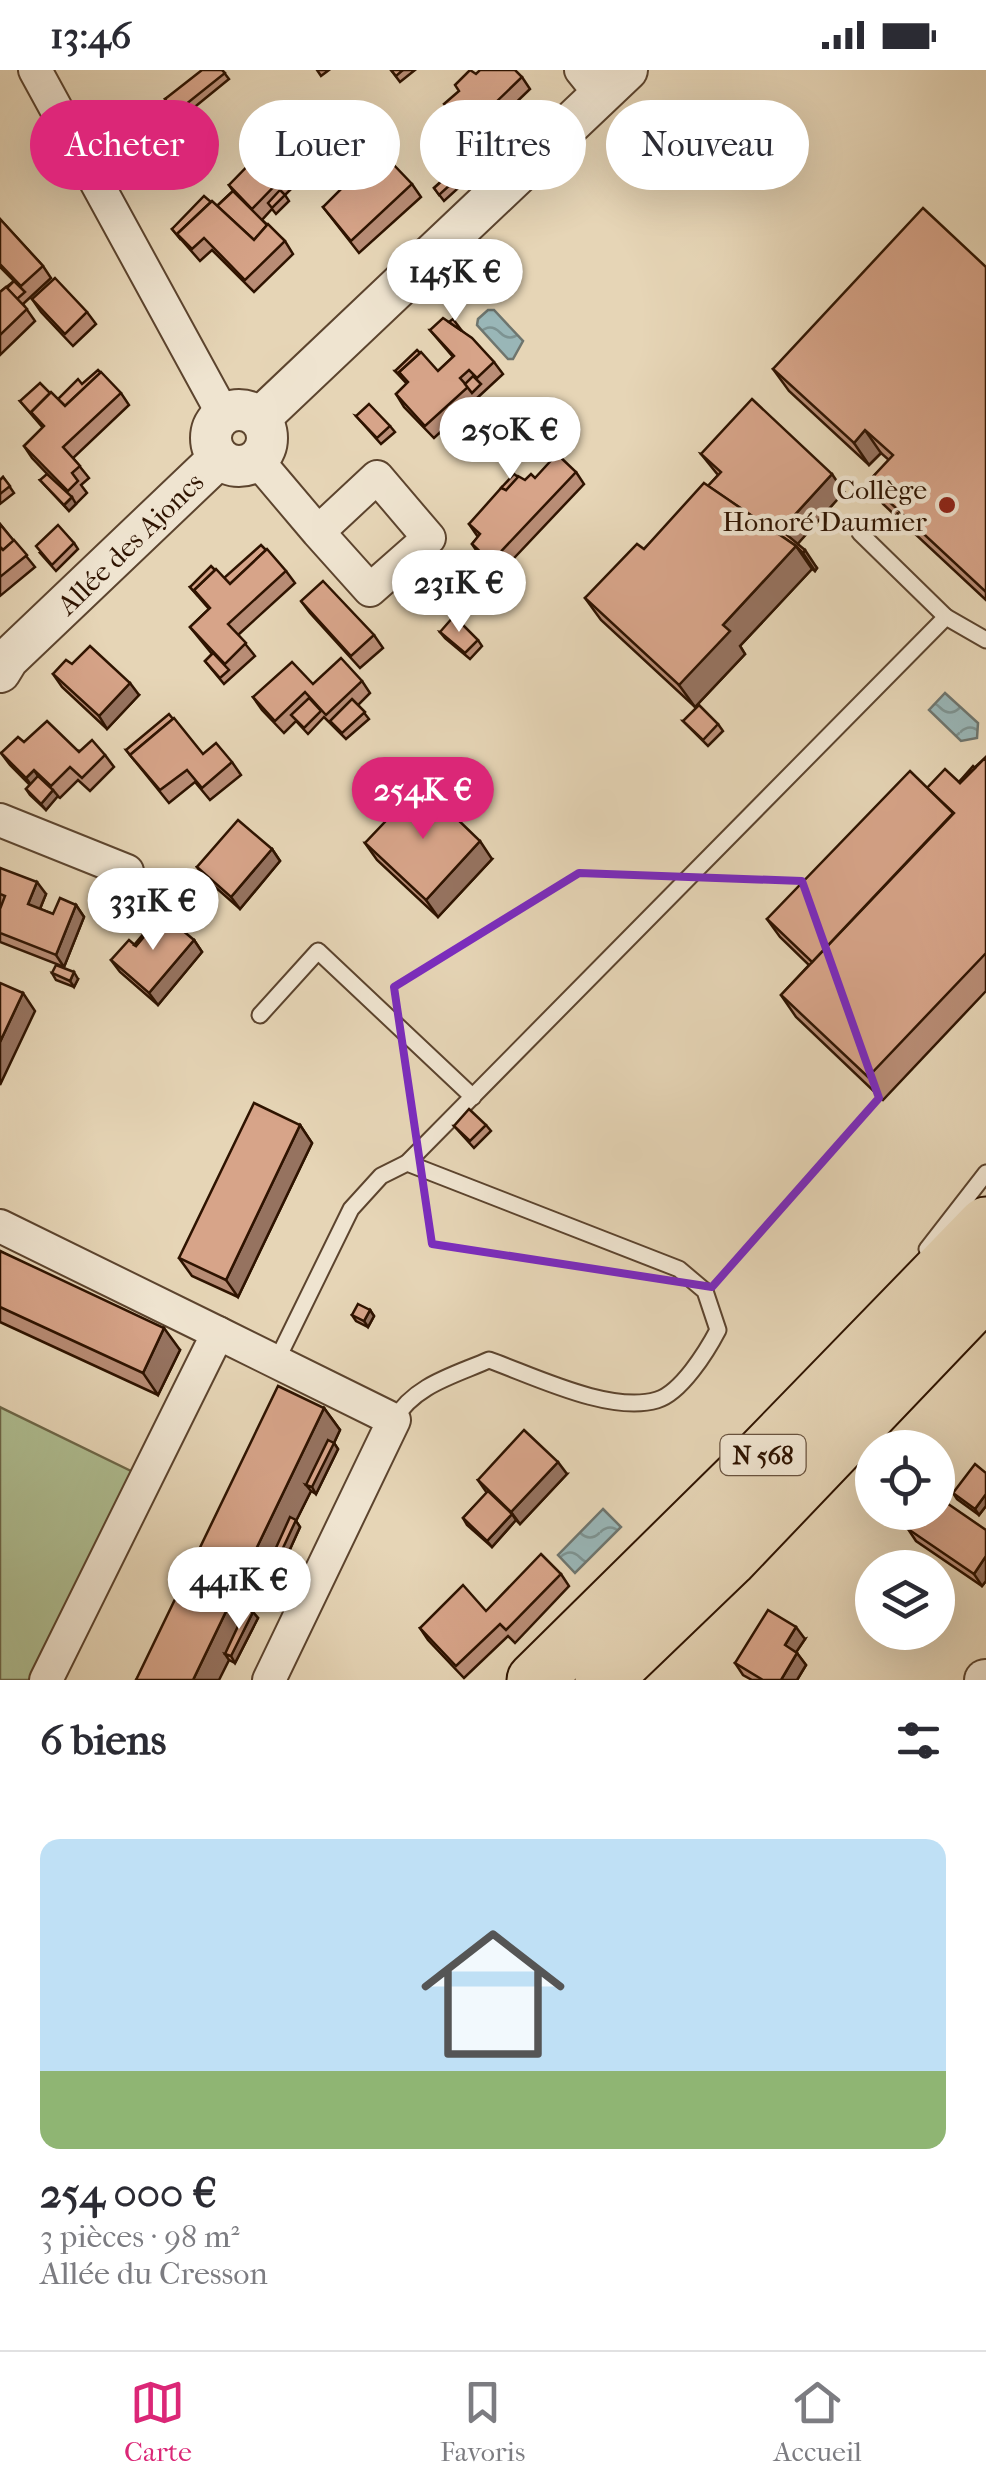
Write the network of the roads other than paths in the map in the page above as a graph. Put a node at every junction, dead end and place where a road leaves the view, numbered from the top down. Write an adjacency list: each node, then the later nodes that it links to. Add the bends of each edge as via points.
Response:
1 (34, 70): 3 (street)
2 (603, 78): 3 (street)
3 (241, 416): 4 (street, via 265,426 266,444)
4 (238, 459): 5 (street); 9 (street, Allée des Ajoncs)
5 (318, 532)
6 (860, 533): 7 (lane)
7 (946, 617): 8 (lane); 13 (lane)
8 (986, 640)
9 (3, 661)
10 (0, 820): 11 (street)
11 (127, 871)
12 (260, 1015): 13 (lane, via 318,951)
13 (473, 1097): 14 (lane)
14 (407, 1164): 22 (lane, via 381,1176 351,1208); 23 (lane, via 679,1270 704,1291 718,1330 700,1364 659,1400 606,1402 490,1360 424,1388)
15 (986, 1173): 18 (lane)
16 (986, 1224): 24 (highway, N 568)
17 (0, 1226): 21 (street)
18 (918, 1260)
19 (986, 1290): 28 (highway, N 568)
20 (884, 1304): 24 (lane)
21 (218, 1333): 22 (street); 25 (street)
22 (276, 1362): 23 (street)
23 (394, 1420): 26 (street)
24 (767, 1451): 27 (highway, N 568)
25 (46, 1680)
26 (269, 1680)
27 (535, 1680)
28 (604, 1680)

